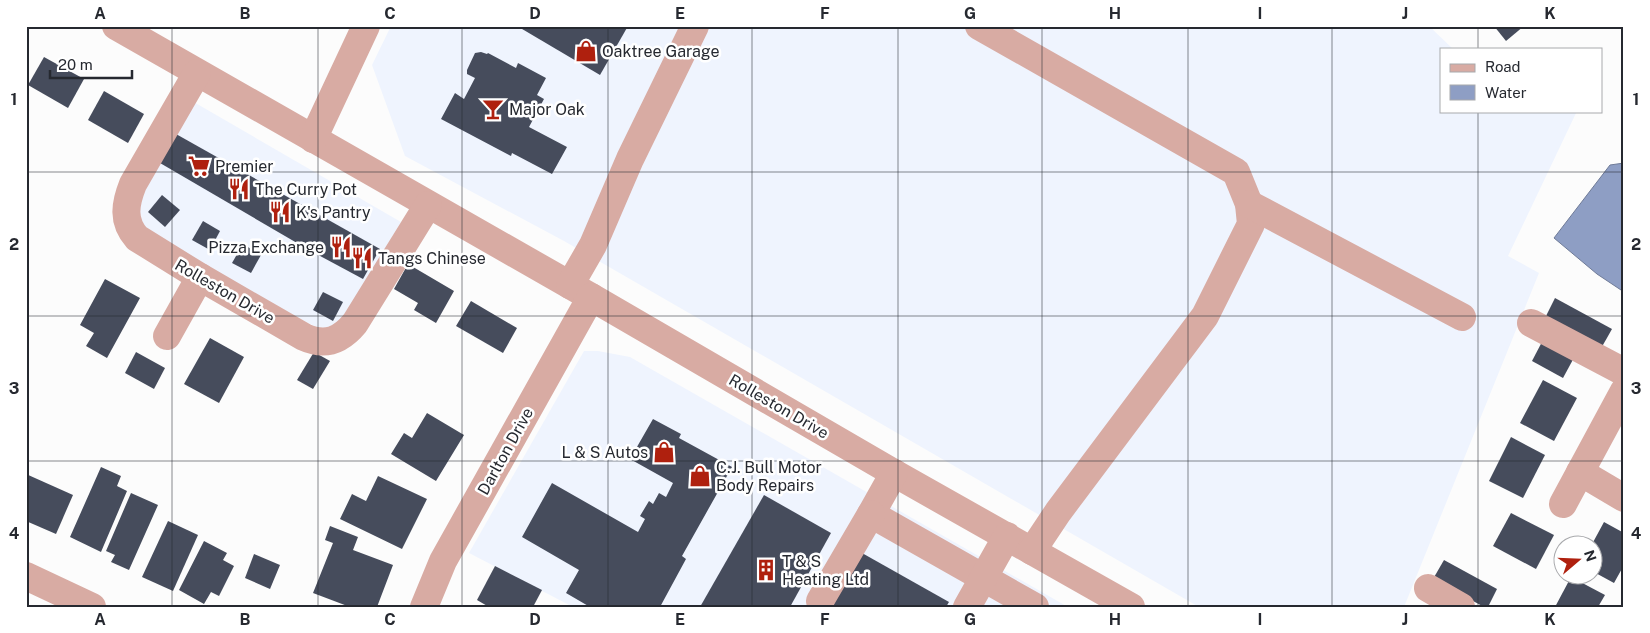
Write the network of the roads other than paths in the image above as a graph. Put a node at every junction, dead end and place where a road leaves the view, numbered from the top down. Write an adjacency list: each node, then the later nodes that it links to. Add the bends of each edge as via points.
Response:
1 (116, 26): 5 (street, Rolleston Drive)
2 (366, 26): 6 (street)
3 (695, 26): 10 (street, Darlton Drive, via 630,159 593,245)
4 (979, 26): 7 (street, via 1236,172)
5 (197, 73): 6 (street, Rolleston Drive); 9 (street, Rolleston Drive, via 133,184 128,195 126,218 137,238)
6 (313, 139): 8 (street, Rolleston Drive)
7 (1250, 204): 11 (street); 22 (street, via 1251,224 1205,316)
8 (428, 205): 9 (street, Rolleston Drive, via 355,323 346,335 334,340 313,341 304,337); 10 (street, Rolleston Drive)
9 (200, 277): 13 (street)
10 (580, 291): 17 (street, Rolleston Drive); 29 (street, Darlton Drive, via 443,561)
11 (1462, 317)
12 (1531, 323): 14 (street)
13 (167, 336)
14 (1624, 372)
15 (1624, 390): 16 (street)
16 (1580, 472): 18 (street); 19 (street)
17 (894, 473): 20 (street); 21 (street, Rolleston Drive)
18 (1624, 498)
19 (1563, 504)
20 (871, 514): 24 (street); 26 (street)
21 (1007, 536): 22 (street, Rolleston Drive); 24 (street)
22 (1032, 550): 31 (street, Rolleston Drive)
23 (26, 576): 28 (street)
24 (984, 578): 27 (street); 30 (street)
25 (1428, 588): 32 (street)
26 (820, 601)
27 (1018, 603)
28 (92, 607)
29 (424, 607)
30 (967, 607)
31 (1131, 607)
32 (1461, 607)

